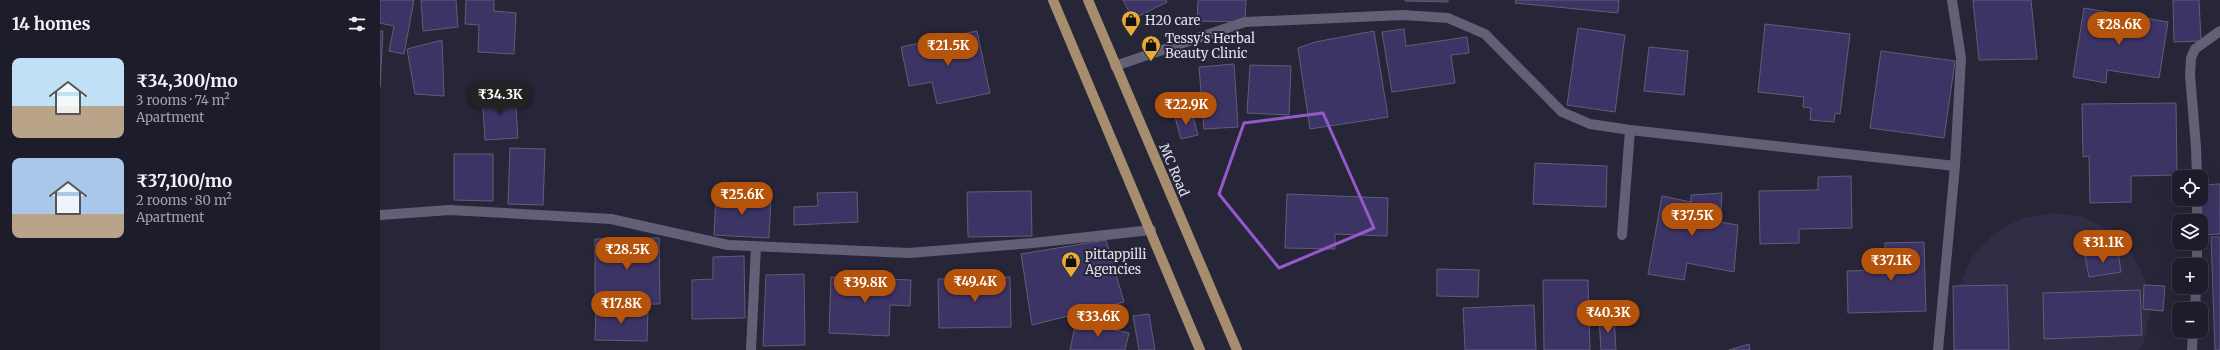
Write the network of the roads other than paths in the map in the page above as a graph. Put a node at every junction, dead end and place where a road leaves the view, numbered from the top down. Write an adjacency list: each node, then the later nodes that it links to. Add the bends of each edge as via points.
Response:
1 (1053, 0): 10 (main road)
2 (1088, 0): 5 (main road, MC Road)
3 (1952, 0): 7 (street, via 1961,58)
4 (2220, 31): 8 (street, via 2195,49 2191,58)
5 (1115, 66): 6 (street, via 1245,22 1403,15 1448,18 1485,34 1562,112 1590,124); 16 (main road, MC Road)
6 (1630, 130): 7 (street); 11 (street)
7 (1955, 166): 17 (street)
8 (2197, 170)
9 (380, 215): 12 (street, via 450,210 611,219 728,245)
10 (1150, 230): 12 (street, via 909,253); 15 (main road)
11 (1622, 235)
12 (756, 246): 14 (street)
13 (2193, 338): 18 (street)
14 (751, 350)
15 (1200, 350)
16 (1237, 350)
17 (1938, 350)
18 (2192, 350)

